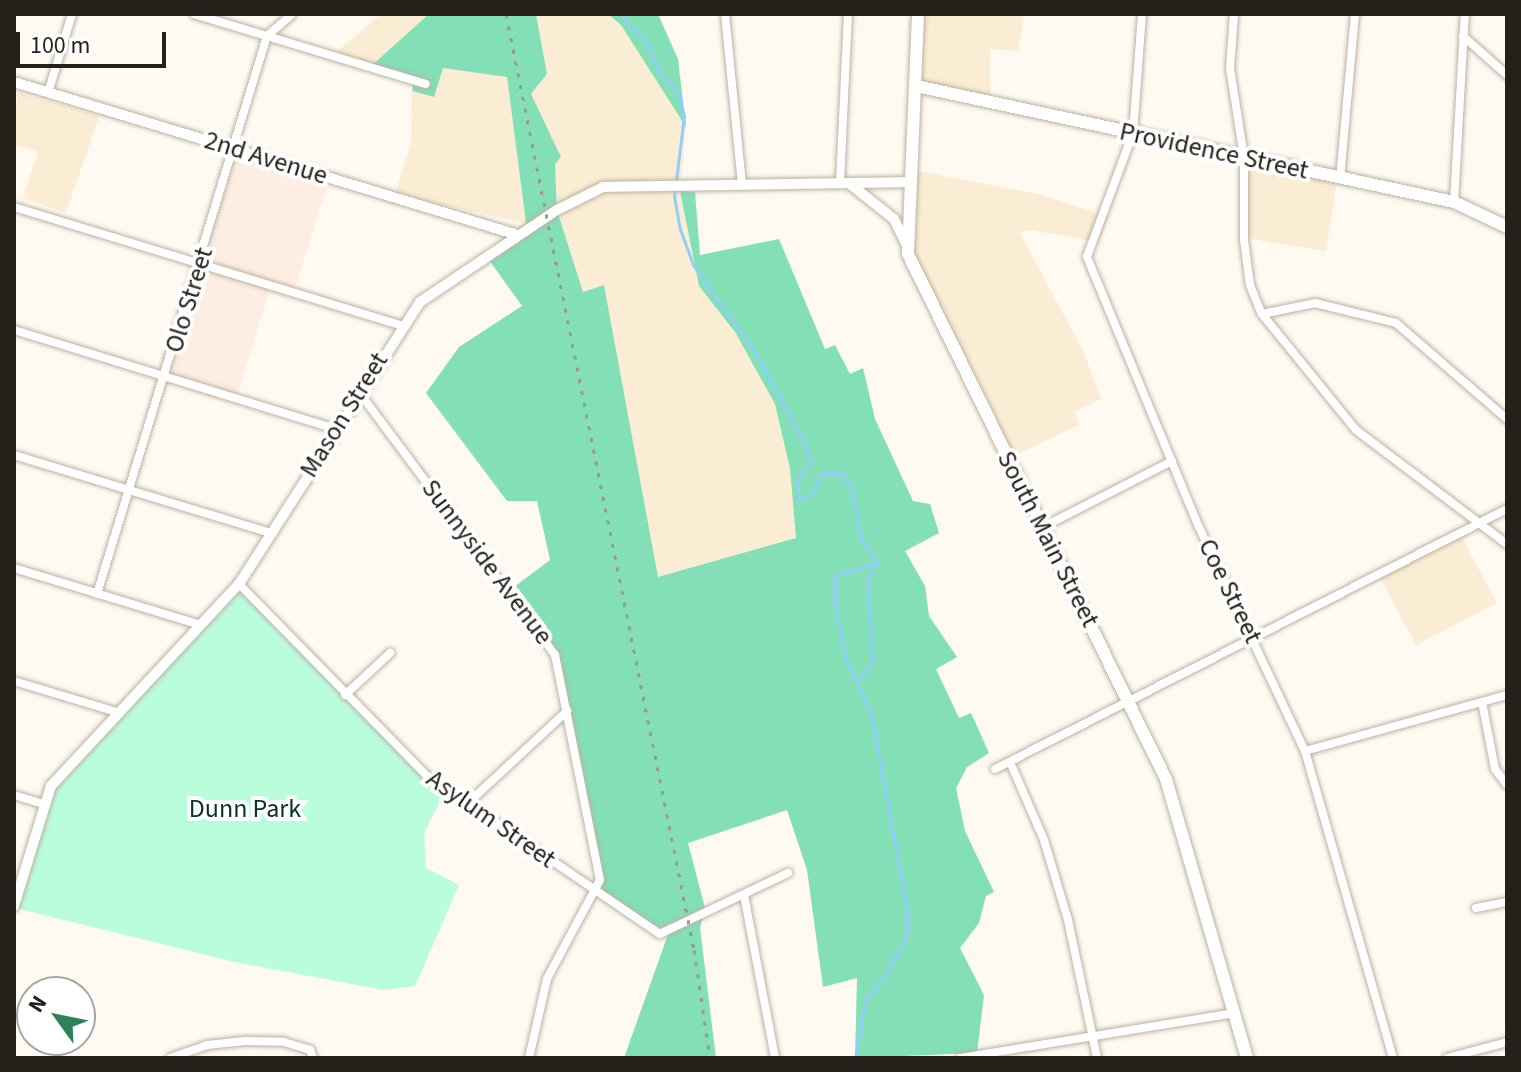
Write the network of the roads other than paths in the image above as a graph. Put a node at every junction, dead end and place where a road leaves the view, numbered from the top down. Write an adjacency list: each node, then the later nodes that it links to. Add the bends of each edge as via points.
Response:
1 (72, 14): 17 (street)
2 (194, 14): 11 (street)
3 (292, 14): 11 (street)
4 (725, 14): 24 (street)
5 (848, 14): 23 (street)
6 (918, 14): 16 (main road, South Main Street)
7 (1142, 14): 18 (street, Coe Street)
8 (1234, 14): 20 (street, via 1230,68)
9 (1355, 14): 21 (street)
10 (1465, 14): 12 (street)
11 (267, 36): 15 (street); 19 (street, Olo Street)
12 (1463, 36): 13 (street); 25 (street)
13 (1507, 75)
14 (14, 82): 17 (street, 2nd Avenue)
15 (426, 84)
16 (916, 86): 18 (main road, Providence Street); 22 (main road, South Main Street)
17 (48, 93): 19 (street, 2nd Avenue)
18 (1133, 133): 20 (main road, Providence Street); 39 (street, Coe Street, via 1087,257)
19 (235, 149): 28 (street, 2nd Avenue); 30 (street, Olo Street)
20 (1244, 157): 21 (main road, Providence Street); 31 (street, via 1248,270)
21 (1340, 179): 25 (main road, Providence Street)
22 (912, 182): 23 (street, Mason Street); 29 (main road, South Main Street)
23 (844, 183): 24 (street, Mason Street); 29 (street, via 894,219)
24 (742, 185): 28 (street, Mason Street, via 590,190)
25 (1454, 202): 27 (main road, Providence Street)
26 (14, 207): 30 (street)
27 (1507, 227)
28 (518, 235): 32 (street, Mason Street, via 420,302)
29 (908, 254): 43 (main road, South Main Street)
30 (201, 263): 32 (street); 34 (street, Olo Street)
31 (1262, 314): 36 (street, via 1315,303 1396,323); 42 (street, via 1356,430)
32 (400, 325): 35 (street, Mason Street)
33 (14, 330): 34 (street)
34 (166, 378): 37 (street); 40 (street, Olo Street)
35 (359, 392): 37 (street, Mason Street); 57 (street, Sunnyside Avenue, via 543,635 555,655)
36 (1507, 419)
37 (336, 429): 44 (street, Mason Street)
38 (14, 455): 40 (street)
39 (1172, 461): 43 (street); 50 (street, Coe Street)
40 (130, 491): 44 (street); 48 (street, Olo Street)
41 (1507, 509): 42 (street)
42 (1479, 523): 45 (street); 50 (street)
43 (1043, 527): 55 (main road, South Main Street)
44 (271, 533): 47 (street, Mason Street)
45 (1507, 544)
46 (14, 568): 48 (street)
47 (239, 584): 49 (street, Mason Street); 53 (street, Asylum Street)
48 (97, 594): 49 (street)
49 (201, 625): 58 (street, Mason Street)
50 (1253, 639): 55 (street); 59 (street, Coe Street)
51 (390, 653): 53 (street)
52 (14, 681): 58 (street)
53 (345, 695): 65 (street, Asylum Street, via 426,775)
54 (1507, 695): 56 (street)
55 (1129, 702): 60 (street); 72 (main road, South Main Street, via 1166,779)
56 (1482, 702): 59 (street); 62 (street, via 1495,769)
57 (567, 711): 65 (street); 67 (street, Sunnyside Avenue, via 600,880)
58 (120, 713): 64 (street, Mason Street, via 51,786)
59 (1305, 751): 83 (street, Coe Street)
60 (1010, 762): 61 (street); 73 (street, via 1044,840)
61 (995, 769)
62 (1507, 785)
63 (14, 795): 64 (street)
64 (44, 804): 70 (street, Mason Street)
65 (467, 804): 67 (street, Asylum Street)
66 (788, 873): 68 (street, Asylum Street)
67 (594, 890): 68 (street, Asylum Street, via 660,934); 78 (street, via 547,979)
68 (744, 895): 79 (street)
69 (1507, 902): 71 (street)
70 (14, 906)
71 (1476, 908)
72 (1235, 1013): 73 (street); 82 (main road, South Main Street)
73 (1093, 1037): 75 (street); 81 (street)
74 (1507, 1042): 84 (street)
75 (993, 1055): 80 (street)
76 (170, 1058): 77 (street, via 207,1045 245,1041 284,1042 310,1050)
77 (313, 1058)
78 (529, 1058)
79 (775, 1058)
80 (960, 1058)
81 (1097, 1058)
82 (1247, 1058)
83 (1393, 1058)
84 (1447, 1058)

